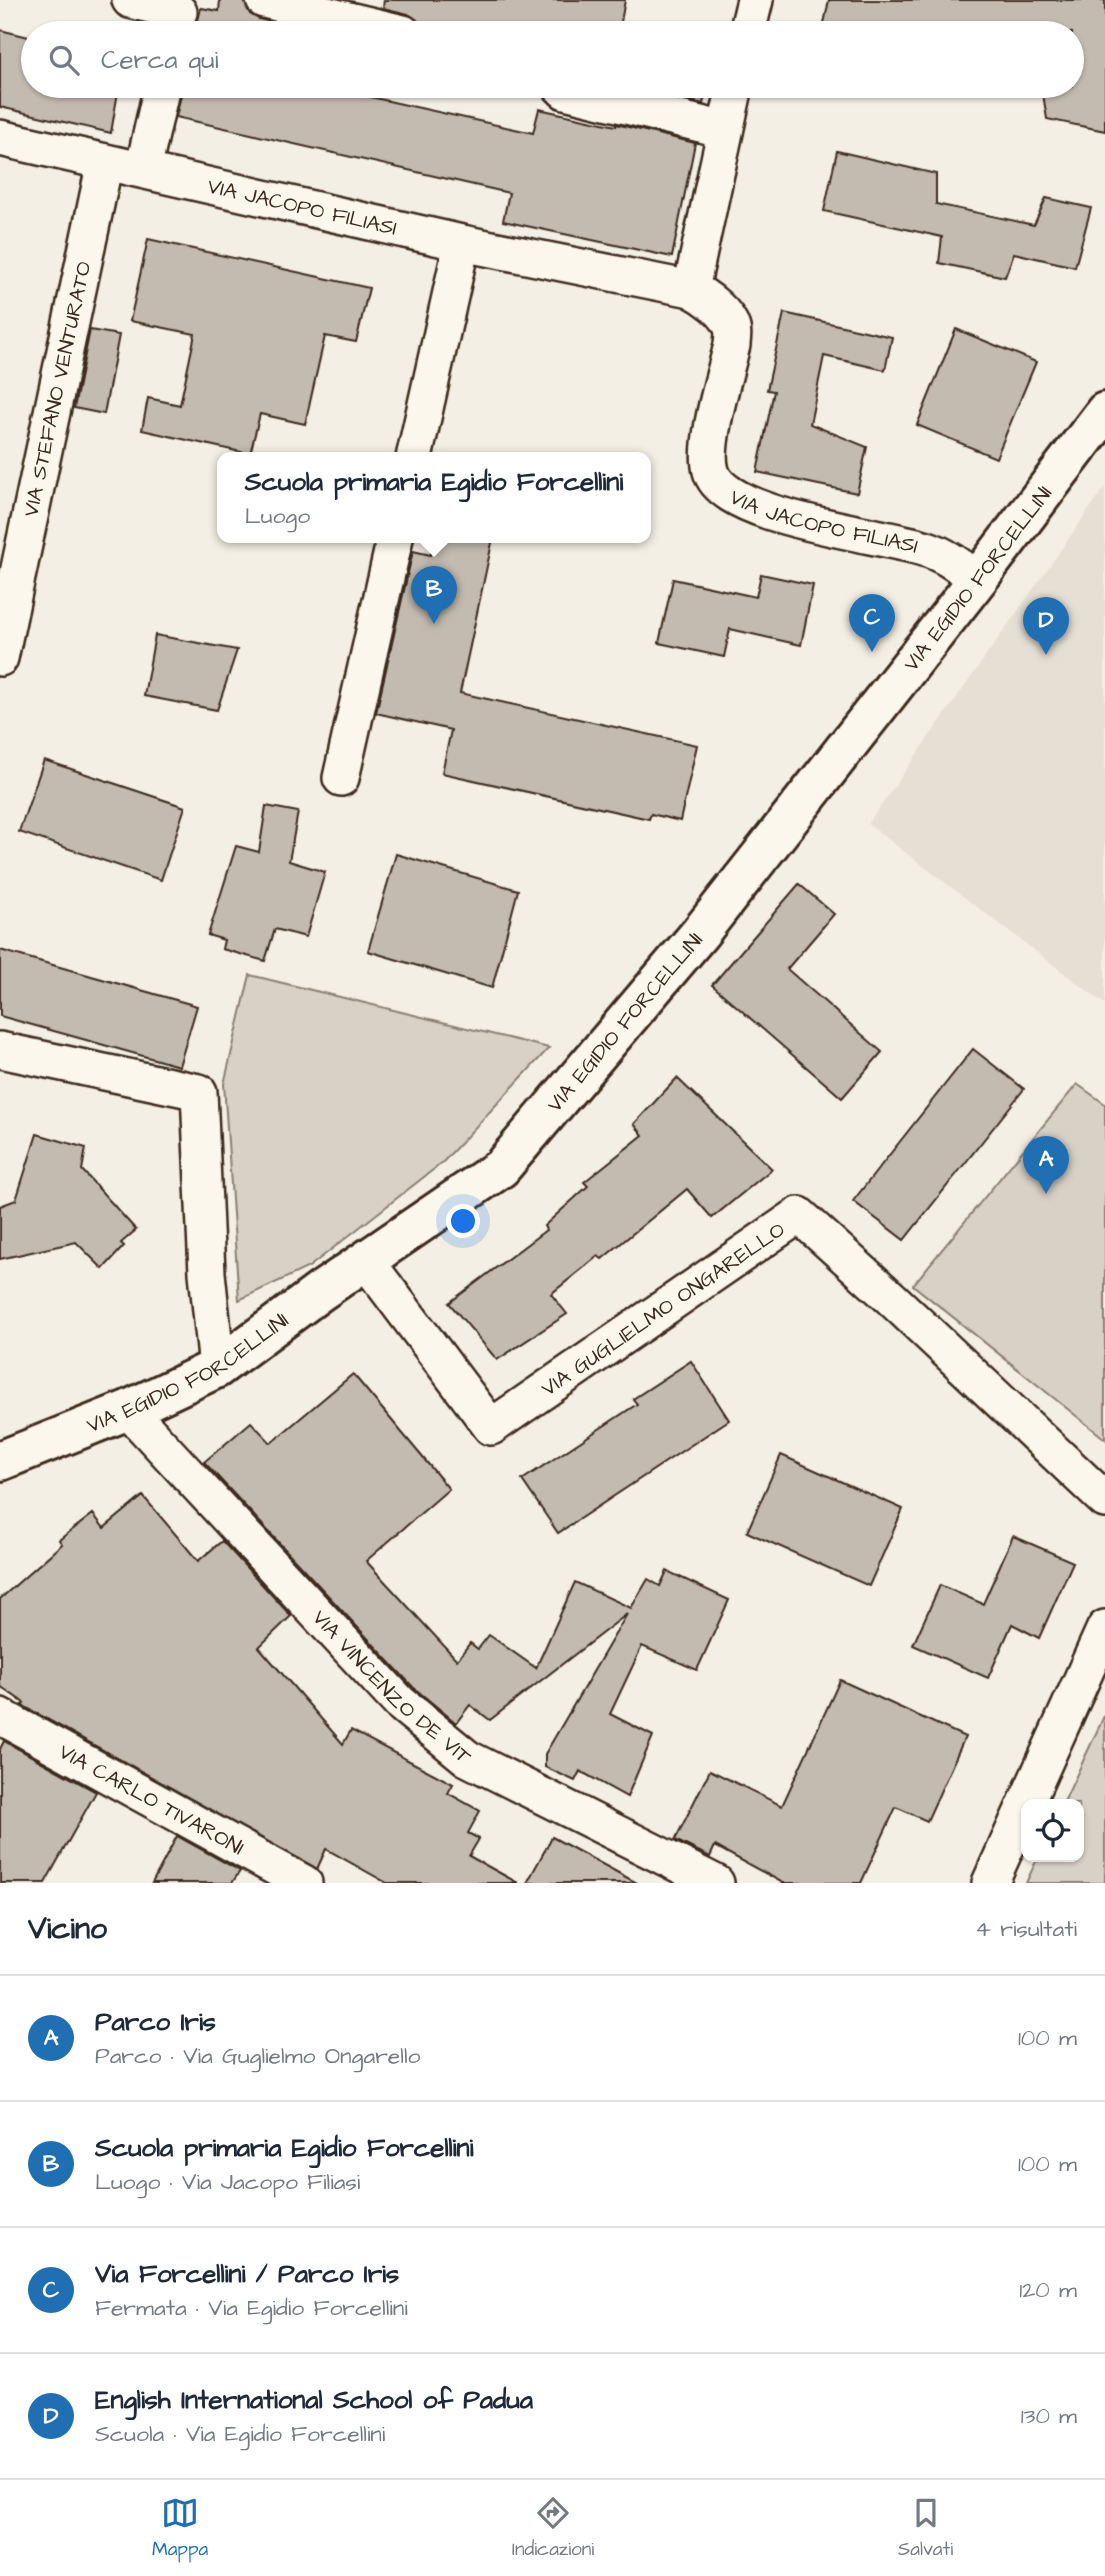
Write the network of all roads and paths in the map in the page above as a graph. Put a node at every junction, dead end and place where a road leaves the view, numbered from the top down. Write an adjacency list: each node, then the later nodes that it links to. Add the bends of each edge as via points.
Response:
1 (130, 0): 4 (street)
2 (264, 0): 5 (street)
3 (755, 0): 6 (street)
4 (178, 15)
5 (352, 21)
6 (750, 21)
7 (159, 98): 13 (street)
8 (594, 98): 10 (street)
9 (732, 98): 10 (street)
10 (725, 130): 15 (street)
11 (0, 138): 12 (street, VIA JACOPO FILIASI)
12 (105, 162): 13 (street, VIA JACOPO FILIASI); 20 (street, VIA STEFANO VENTURATO)
13 (143, 170): 14 (street, VIA JACOPO FILIASI)
14 (462, 243): 15 (street, VIA JACOPO FILIASI); 17 (street)
15 (691, 289): 19 (street, VIA JACOPO FILIASI, via 721,312 732,328 708,452 711,474 721,487 743,502 780,514 927,549)
16 (1105, 412): 19 (street, VIA EGIDIO FORCELLINI)
17 (415, 452)
18 (394, 543): 21 (street)
19 (978, 579): 23 (street, VIA EGIDIO FORCELLINI, via 700,933 501,1168)
20 (0, 658)
21 (341, 778)
22 (0, 1050): 24 (street, via 199,1092 207,1273)
23 (367, 1262): 24 (street, VIA EGIDIO FORCELLINI); 27 (street, VIA GUGLIELMO ONGARELLO, via 491,1427 799,1215)
24 (217, 1368): 25 (street, VIA EGIDIO FORCELLINI)
25 (128, 1410): 26 (street, VIA EGIDIO FORCELLINI); 31 (street, VIA VINCENZO DE VIT, via 399,1702 467,1758)
26 (0, 1461)
27 (1105, 1500)
28 (1105, 1628): 32 (street)
29 (0, 1716): 30 (street, VIA CARLO TIVARONI)
30 (304, 1883)
31 (716, 1883)
32 (990, 1883)

